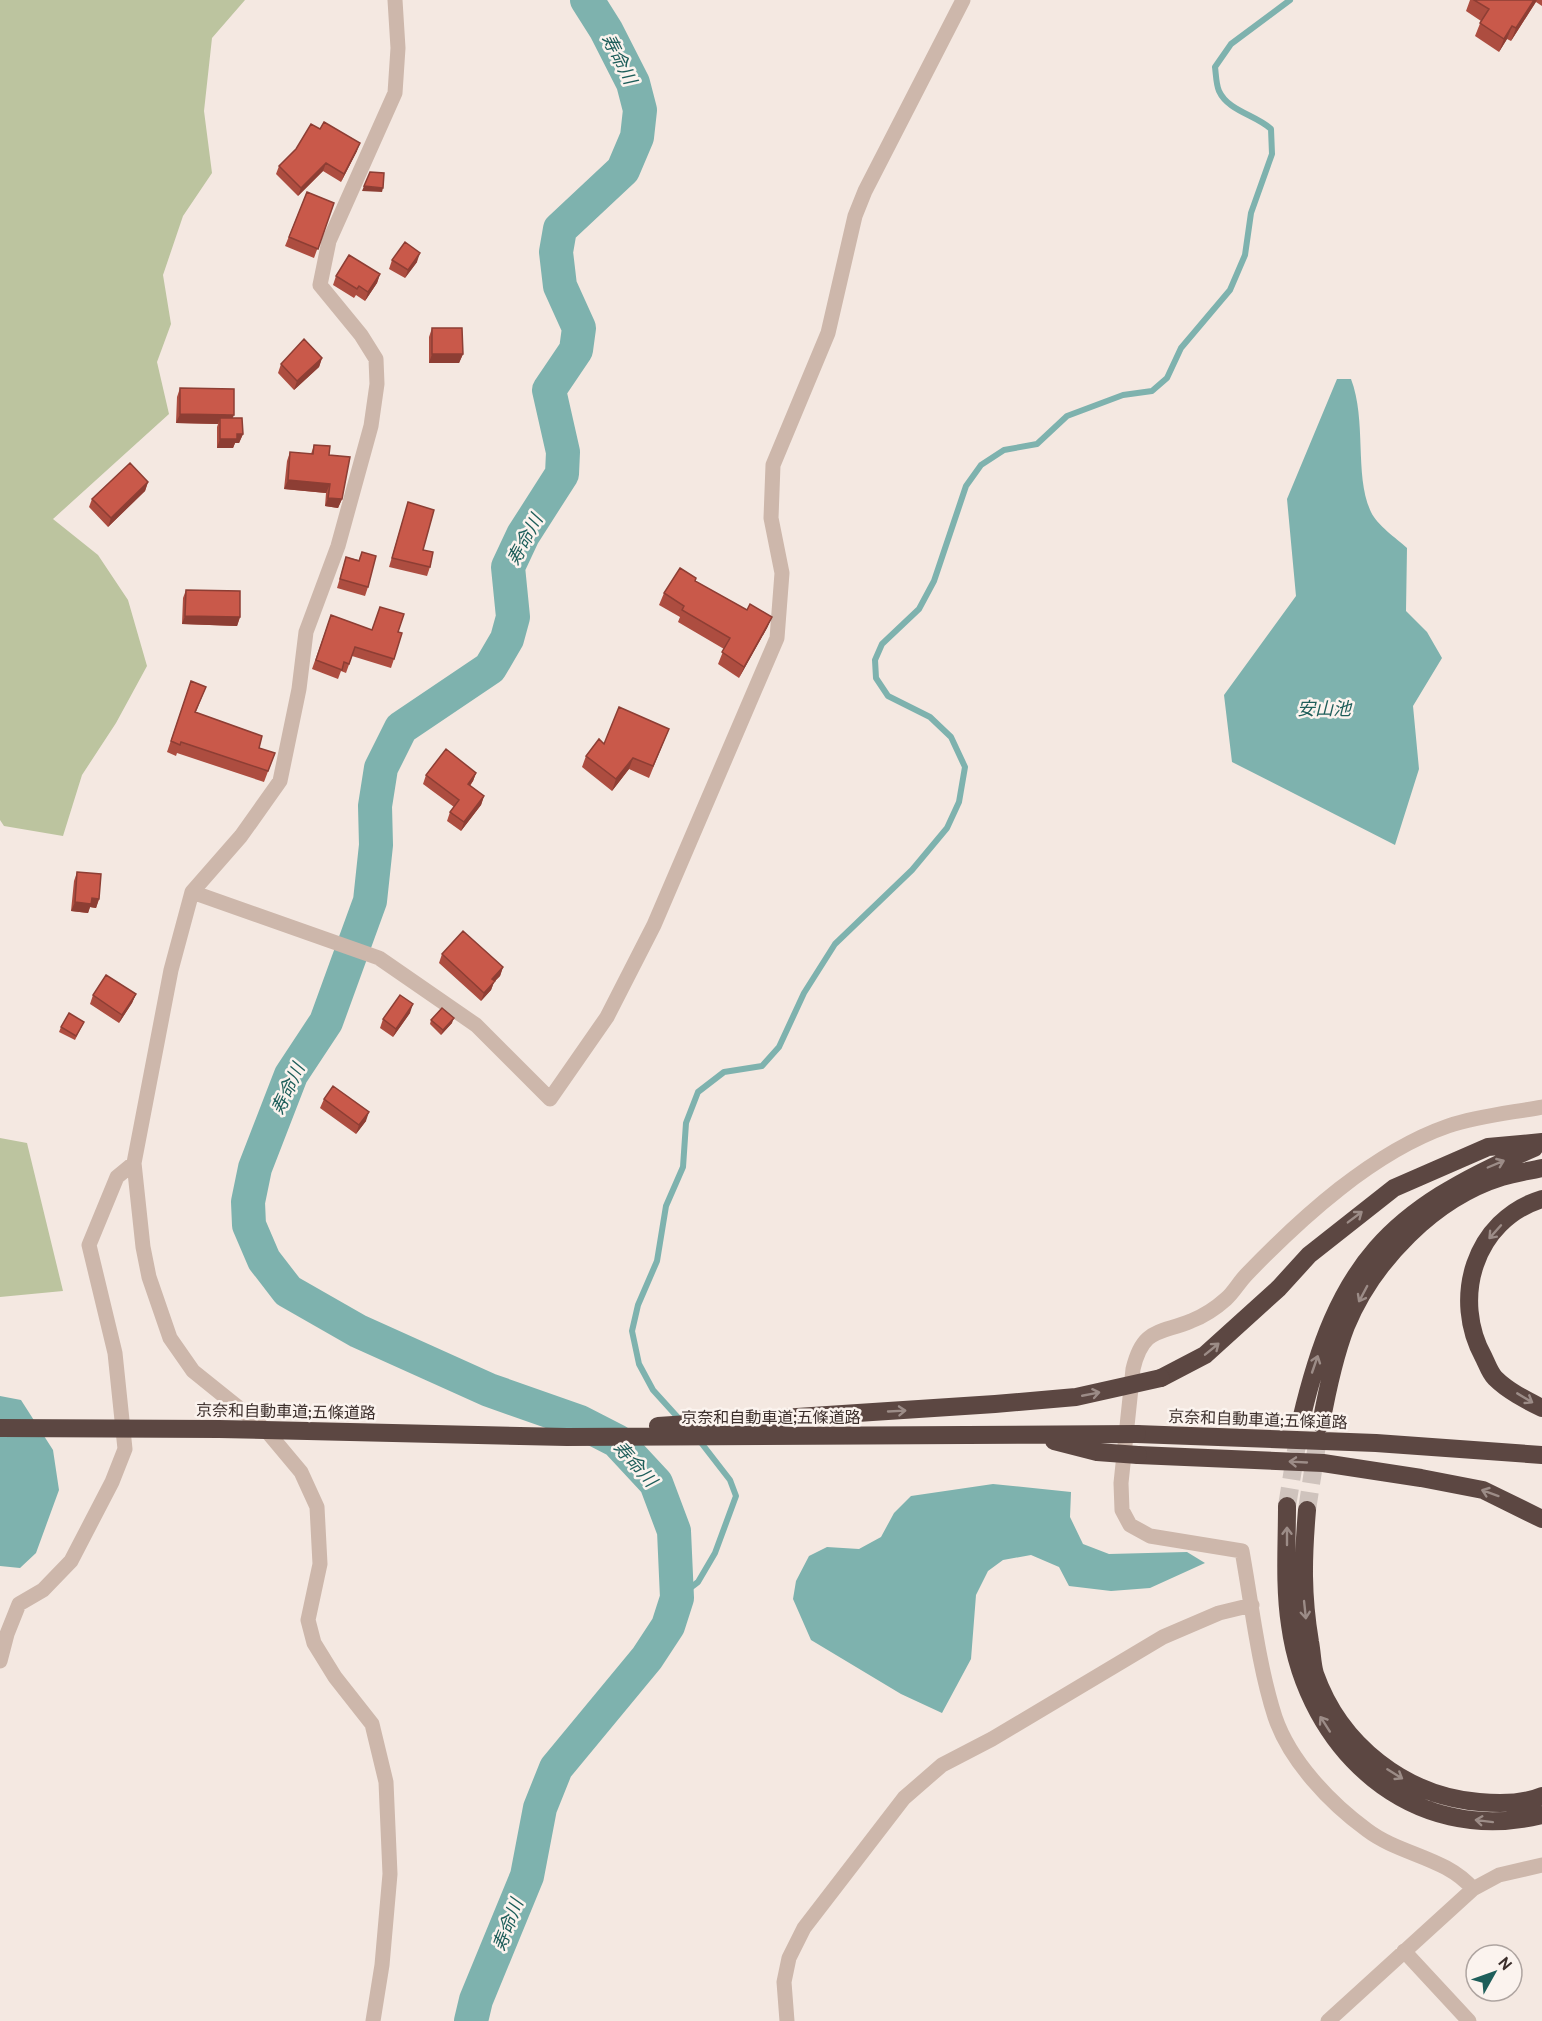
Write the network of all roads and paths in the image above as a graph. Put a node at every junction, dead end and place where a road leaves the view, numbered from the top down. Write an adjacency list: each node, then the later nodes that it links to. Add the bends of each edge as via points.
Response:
1 (395, 0): 3 (street, via 395,93 329,241 320,285 376,359 371,426 338,546 306,632 280,781 241,836)
2 (963, 0): 3 (street, via 865,191 855,216 828,333 773,465 771,518 782,573 777,638 654,926 607,1017 550,1099 476,1025 380,958)
3 (192, 892): 6 (street, via 171,970)
4 (1542, 1107): 19 (street, via 1474,1118 1446,1127 1378,1160 1283,1239 1226,1298 1189,1322 1157,1330 1139,1352 1133,1369 1121,1483 1122,1510 1130,1525 1150,1536 1242,1551)
5 (1542, 1143): 10 (highway, one-way to 5, via 1330,1323 1354,1275 1388,1234 1426,1203 1480,1171); 14 (highway, one-way to 5, bridge, via 653,1426 1065,1398 1161,1378 1205,1354 1280,1288 1309,1255 1394,1188 1488,1147)
6 (134, 1163): 20 (street, via 117,1177 89,1245 115,1353 125,1449 71,1562 43,1590 19,1604); 26 (street, via 149,1277 170,1338 193,1371 266,1429 301,1472 317,1508 320,1564 308,1620 314,1643 372,1724 386,1782 390,1874)
7 (1542, 1168): 11 (highway, one-way to 11, via 1500,1178 1452,1200 1408,1236 1371,1280 1347,1325 1330,1375)
8 (1542, 1199): 9 (highway, one-way to 9, via 1516,1212 1482,1248 1470,1278 1467,1301 1478,1349 1494,1377)
9 (1542, 1408)
10 (1301, 1420)
11 (1321, 1424)
12 (0, 1428): 14 (highway, 京奈和自動車道;五條道路, bridge)
13 (1031, 1434): 14 (highway, 京奈和自動車道;五條道路, bridge); 15 (highway, 京奈和自動車道;五條道路, bridge, via 1365,1443); 18 (highway, one-way to 13, bridge, via 1483,1490 1421,1478 1323,1463 1097,1452)
14 (567, 1437)
15 (1542, 1455)
16 (1287, 1506): 22 (highway, one-way to 16, via 1503,1823 1422,1809 1378,1784 1345,1755 1320,1717 1304,1681 1290,1625)
17 (1307, 1510): 21 (highway, one-way to 21, via 1302,1576 1315,1673 1331,1707 1359,1746 1390,1772 1421,1790 1453,1800 1498,1804)
18 (1542, 1519)
19 (1252, 1605): 24 (street, via 1276,1718 1302,1765 1367,1830 1462,1875); 27 (street, via 1220,1613 1164,1637 942,1765 904,1798 804,1928 789,1958 784,1982)
20 (0, 1661)
21 (1542, 1796)
22 (1542, 1815)
23 (1542, 1865): 24 (street, via 1499,1875)
24 (1473, 1889): 25 (street)
25 (1404, 1951): 28 (street); 29 (street)
26 (373, 2021)
27 (787, 2021)
28 (1328, 2021)
29 (1469, 2021)

